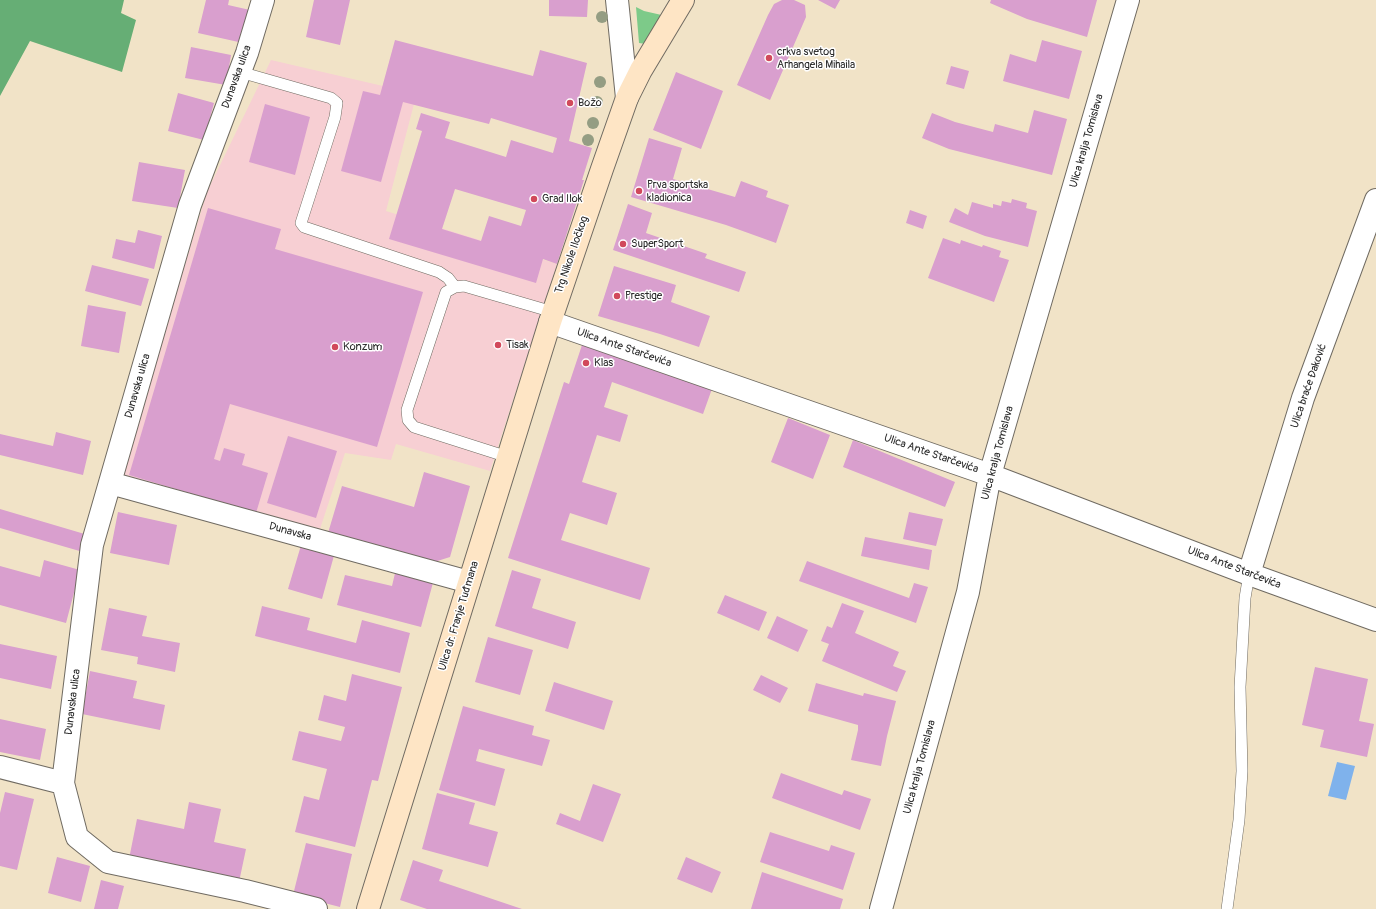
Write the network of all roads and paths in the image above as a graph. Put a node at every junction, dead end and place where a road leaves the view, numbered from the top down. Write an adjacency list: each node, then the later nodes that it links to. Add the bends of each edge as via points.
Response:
1 (263, 0): 5 (street, Dunavska ulica)
2 (617, 0): 6 (street, Trg Nikole Iločkog)
3 (683, 0): 6 (main road, Trg Nikole Iločkog)
4 (1128, 0): 11 (street, Ulica kralja Tomislava)
5 (240, 72): 8 (lane, via 331,98 337,103 335,117 301,223 304,227 439,272); 12 (street, Dunavska ulica, via 190,205)
6 (627, 98): 9 (main road, Trg Nikole Iločkog)
7 (1376, 200): 13 (street, Ulica braće Đaković, via 1303,398)
8 (455, 287): 9 (lane, via 464,286); 10 (lane, via 446,292 407,410 408,420 414,427)
9 (551, 317): 10 (main road, Ulica dr. Franje Tuđmana); 11 (street, Ulica Ante Starčevića)
10 (508, 457): 14 (main road, Ulica dr. Franje Tuđmana)
11 (990, 474): 13 (street, Ulica Ante Starčevića); 20 (street, Ulica kralja Tomislava, via 968,592)
12 (110, 483): 14 (street, Dunavska); 17 (street, Dunavska ulica, via 92,545)
13 (1249, 574): 15 (street, Ulica Ante Starčevića); 21 (lane, via 1245,598 1240,687 1242,771 1239,820)
14 (469, 582): 19 (main road, Ulica dr. Franje Tuđmana)
15 (1376, 620)
16 (0, 767): 17 (street)
17 (63, 783): 18 (street, Dunavska ulica, via 77,837 108,862)
18 (316, 909)
19 (368, 909)
20 (881, 909)
21 (1227, 909)

